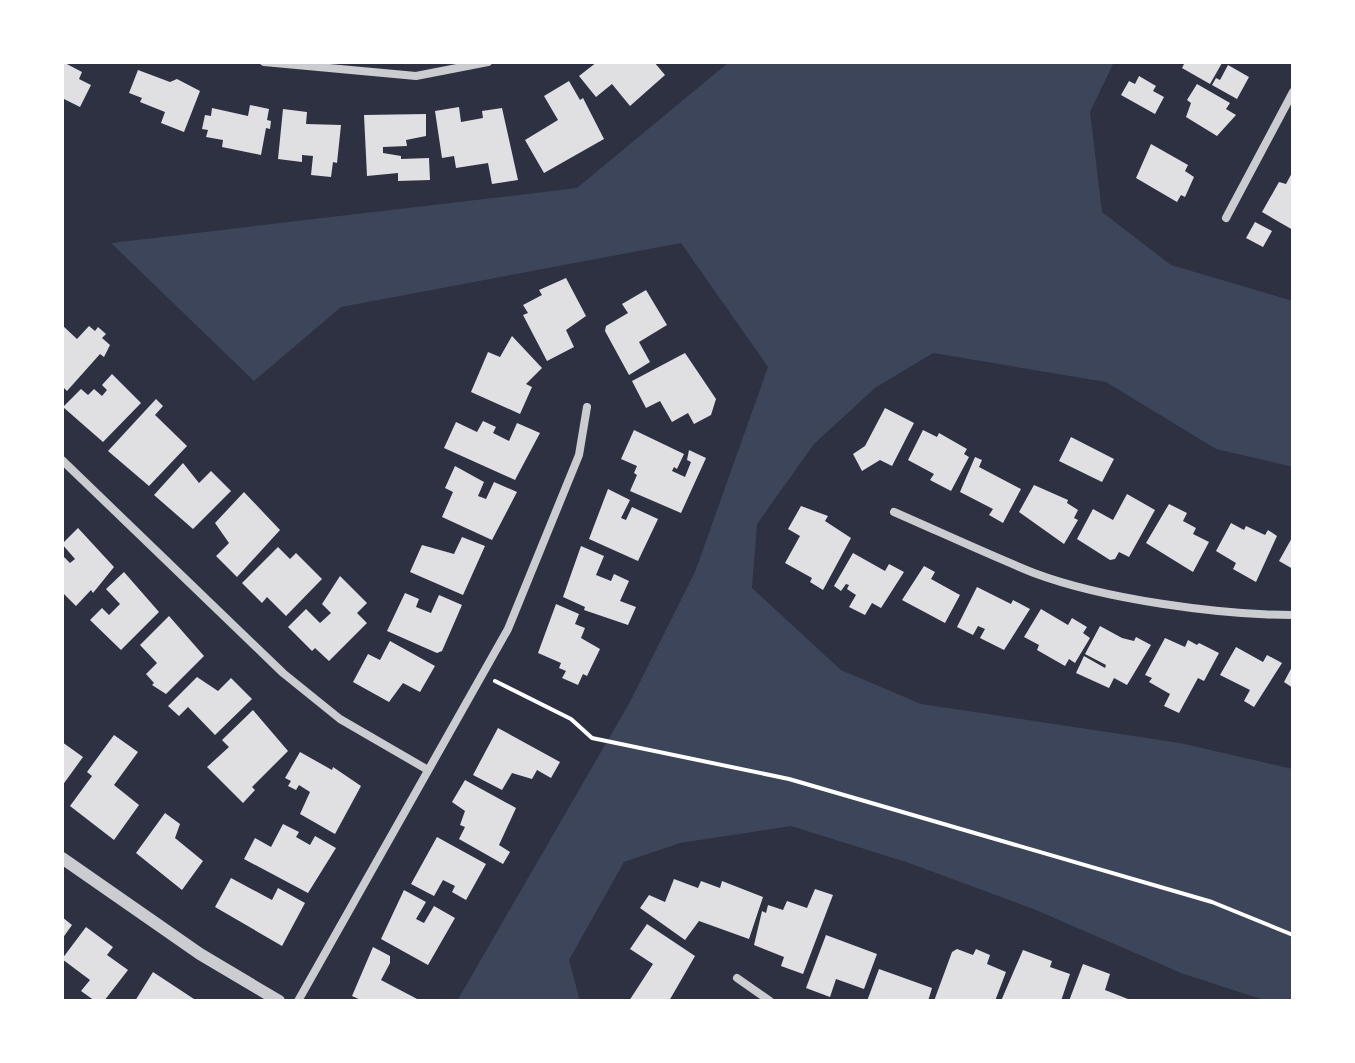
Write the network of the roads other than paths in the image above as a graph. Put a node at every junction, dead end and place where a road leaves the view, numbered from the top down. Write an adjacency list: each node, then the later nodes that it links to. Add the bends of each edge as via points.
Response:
1 (264, 62): 2 (street, via 416,76)
2 (488, 62)
3 (1293, 92): 4 (street)
4 (1289, 110): 5 (street)
5 (1226, 218)
6 (587, 407): 10 (street, via 579,455 508,629)
7 (62, 460): 10 (street, via 283,673 340,719)
8 (894, 512): 9 (street, via 1036,573 1101,593)
9 (1293, 615)
10 (428, 770): 14 (street)
11 (62, 858): 13 (street, via 200,954)
12 (737, 978): 15 (street)
13 (279, 1001)
14 (298, 1001)
15 (770, 1001)

